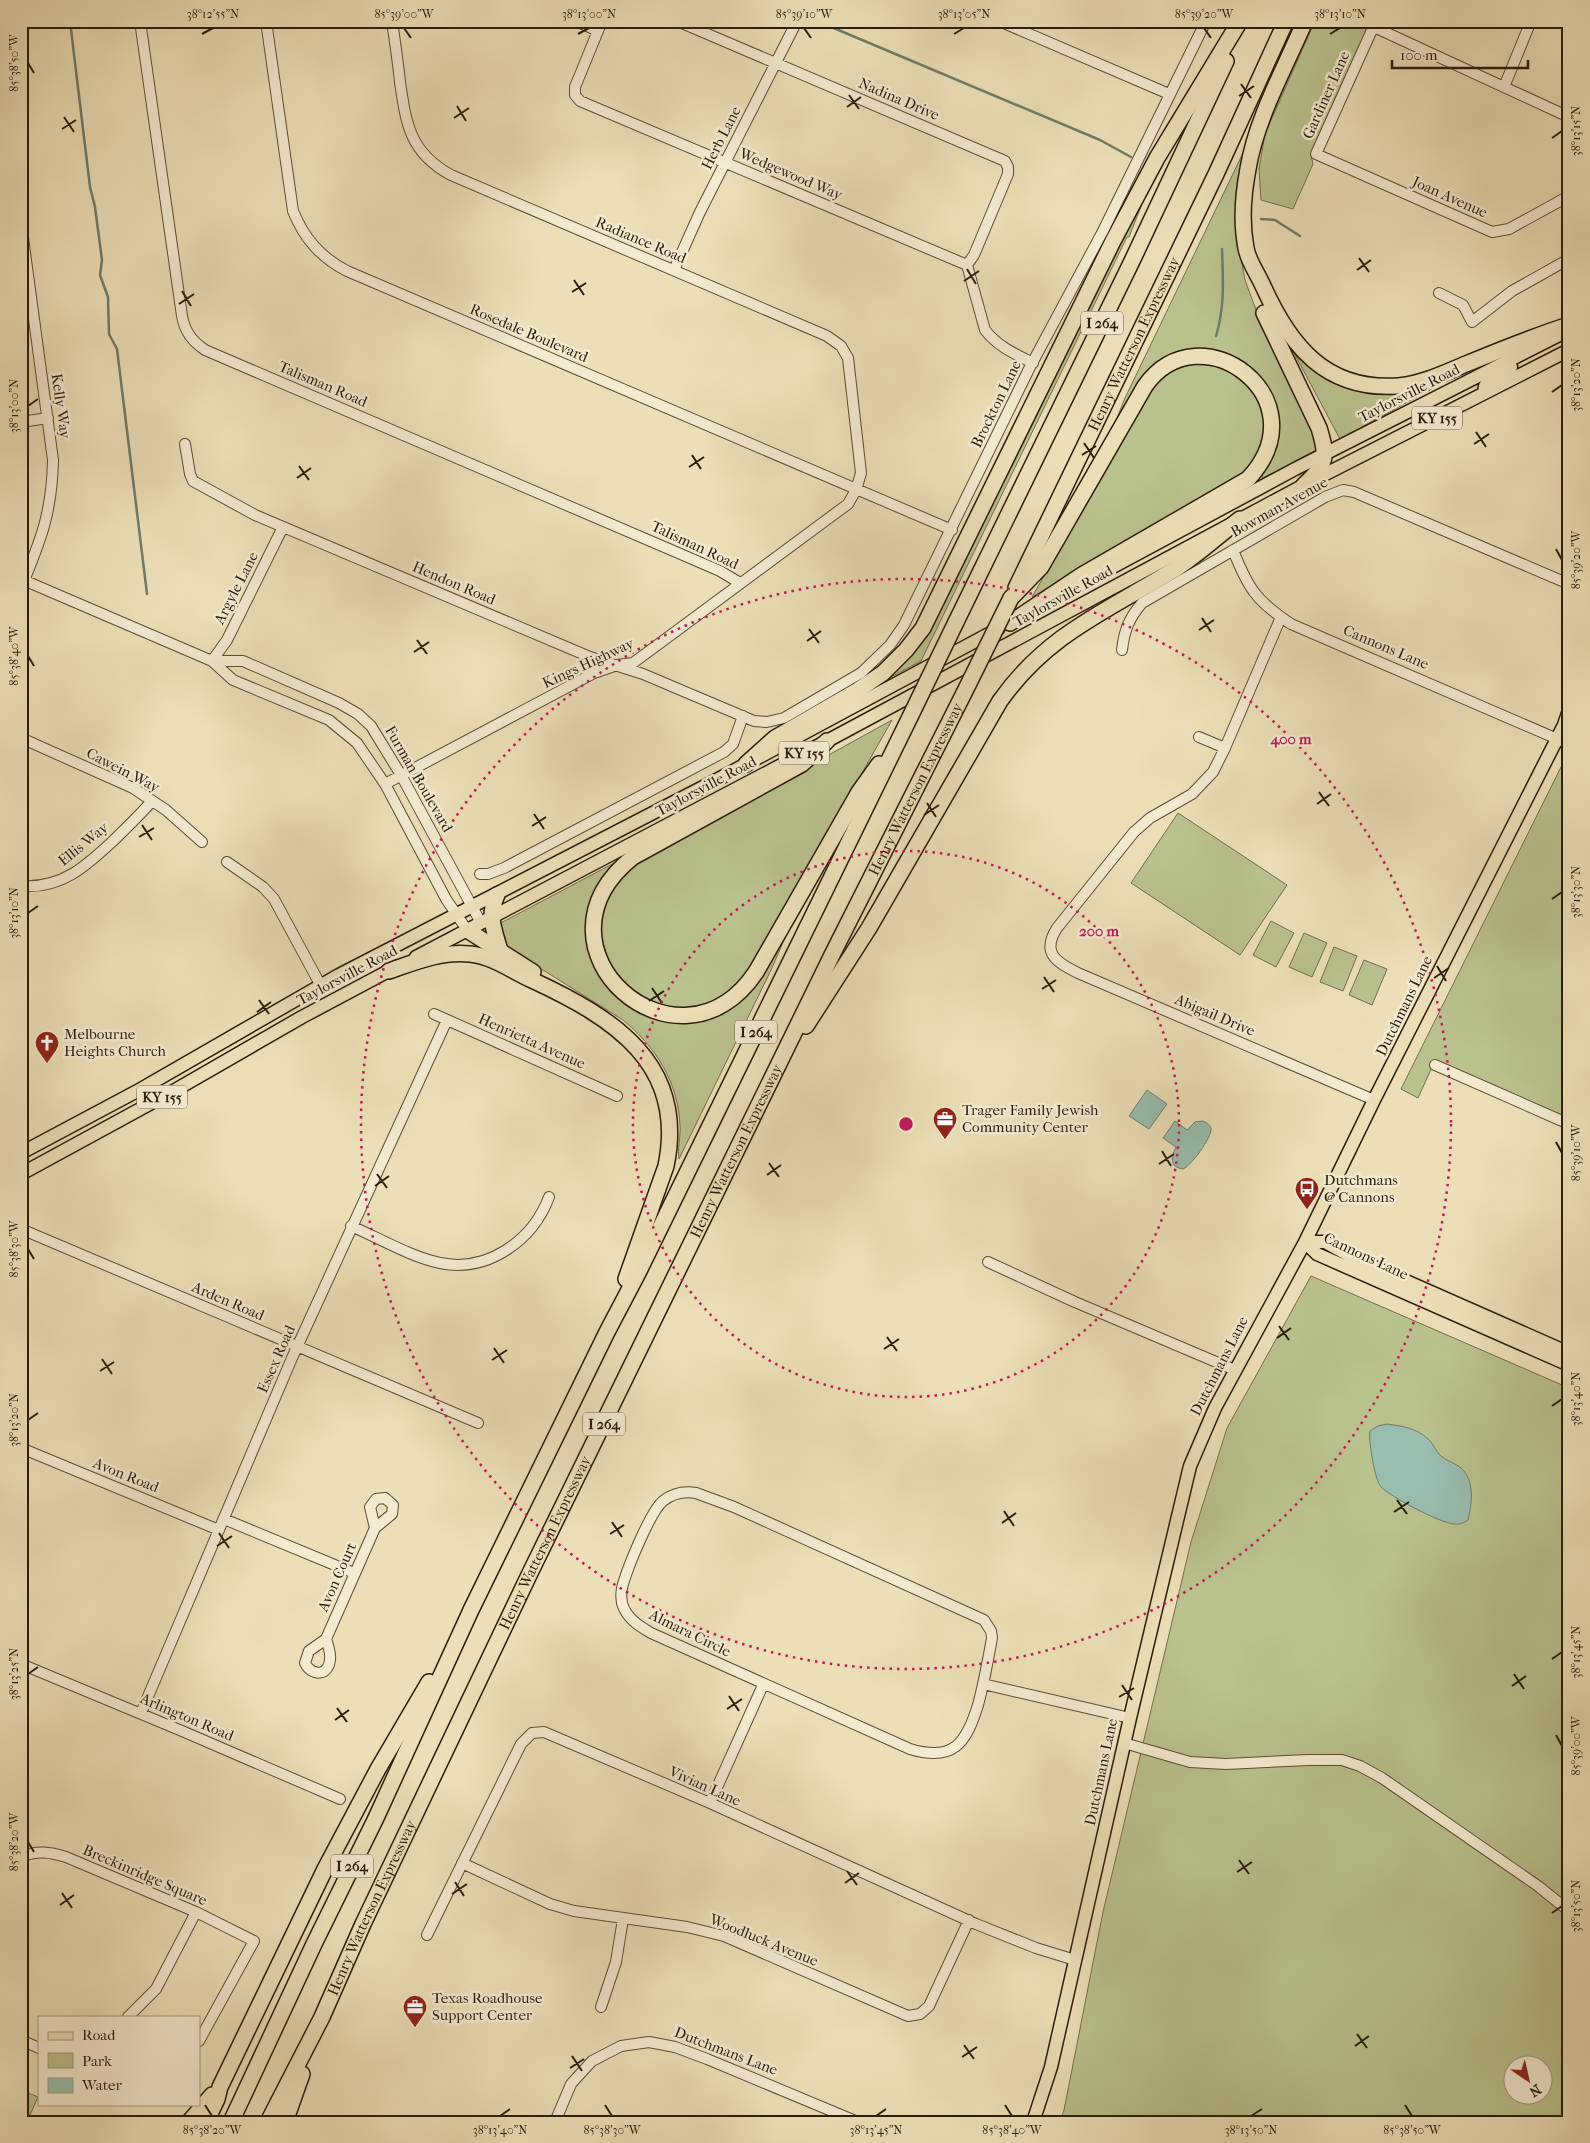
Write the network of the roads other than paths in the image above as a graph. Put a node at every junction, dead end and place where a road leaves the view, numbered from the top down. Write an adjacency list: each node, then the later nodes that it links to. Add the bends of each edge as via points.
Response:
1 (140, 21): 46 (street, Talisman Road, via 182,316 187,332 198,345 676,552)
2 (266, 21): 40 (street, Rosedale Boulevard, via 293,211 311,244 328,260)
3 (392, 21): 27 (street, Radiance Road, via 407,125 420,150 433,164 451,175)
4 (576, 21): 15 (street, Wedgewood Way)
5 (677, 21): 16 (street, Nadina Drive)
6 (797, 21): 16 (street, Herb Lane)
7 (999, 21): 18 (street)
8 (1206, 21): 18 (street, Brockton Lane)
9 (1240, 21): 63 (highway, via 1157,158 1113,241 922,628 883,673 775,738)
10 (1244, 21): 56 (highway, I 264, bridge, via 1132,261)
11 (1286, 21): 48 (highway, Henry Watterson Expressway / I 264, via 1216,174)
12 (1305, 21): 26 (highway, via 1257,133 1248,167 1244,235 1246,251)
13 (1532, 21): 17 (street)
14 (1375, 24): 17 (street); 20 (street, Gardiner Lane)
15 (600, 26): 21 (street, Wedgewood Way, via 575,86 576,97)
16 (775, 63): 21 (street, Herb Lane); 25 (street, Nadina Drive, via 1005,162 1008,174)
17 (1504, 87): 19 (street)
18 (1169, 94): 33 (street, Brockton Lane)
19 (1569, 116)
20 (1316, 154): 22 (street, Joan Avenue, via 1492,232 1509,229)
21 (725, 162): 25 (street, Wedgewood Way); 27 (street, Herb Lane)
22 (1569, 196)
23 (21, 223): 35 (street, Kelly Way)
24 (1569, 259): 28 (street, via 1512,290 1472,322 1463,305)
25 (967, 265): 33 (street, via 985,330 1003,347)
26 (1255, 268): 29 (highway, via 1275,312 1299,347 1326,371 1364,384 1396,386 1419,382); 38 (highway, via 1257,296 1319,428)
27 (674, 270): 40 (street, Radiance Road, via 827,336 841,346 849,364 861,473)
28 (1438, 293)
29 (1569, 325)
30 (1569, 330): 31 (main road, Taylorsville Road / KY 155)
31 (1537, 347): 34 (main road, via 1488,383); 38 (main road, Taylorsville Road / KY 155)
32 (1569, 350): 34 (main road, Taylorsville Road / KY 155)
33 (1033, 363): 43 (street, Brockton Lane)
34 (1484, 395): 39 (main road, Taylorsville Road / KY 155)
35 (48, 418): 36 (street); 45 (street, Kelly Way, via 53,460 52,491 47,521)
36 (21, 422)
37 (185, 444): 42 (street, Hendon Road, via 194,481)
38 (1326, 453): 39 (highway, via 1321,468); 50 (main road, Taylorsville Road / KY 155)
39 (1304, 485): 41 (main road, Taylorsville Road / KY 155)
40 (856, 490): 43 (street, Rosedale Boulevard); 46 (street, Kings Highway, via 848,504)
41 (1240, 519): 60 (main road, Taylorsville Road / KY 155); 83 (highway, via 1178,567 1063,636 1013,682 869,928)
42 (283, 527): 52 (street, Argyle Lane, via 227,640); 53 (street, Hendon Road, via 590,657)
43 (952, 530): 55 (street, Brockton Lane, via 904,624 890,645 870,665 784,718 767,722)
44 (1233, 550): 47 (street, Bowman Avenue, via 1325,496 1342,490 1354,492); 49 (street, Cannons Lane, via 1249,586 1265,605); 51 (street, Bowman Avenue, via 1142,603 1129,619)
45 (22, 582): 52 (street, Furman Boulevard)
46 (740, 583): 53 (street, Kings Highway, via 632,663)
47 (1569, 584)
48 (1011, 598): 50 (highway, via 1041,567 1145,386 1155,375 1175,362 1202,357 1228,363 1252,380 1267,404 1272,430 1266,454 1248,479 1082,575); 83 (highway, Henry Watterson Expressway / I 264, bridge)
49 (1281, 617): 59 (street, Cannons Lane); 62 (street)
50 (1010, 623): 63 (main road, Taylorsville Road / KY 155)
51 (1122, 650)
52 (212, 661): 64 (street, Furman Boulevard, via 243,661 358,714 371,726); 65 (street, Furman Boulevard, via 233,680 339,726 365,752)
53 (617, 664): 55 (street, Hendon Road); 64 (street, Kings Highway)
54 (1569, 710): 59 (main road, Dutchmans Lane)
55 (743, 716): 69 (street, Taylorsville Road, via 733,744 724,752 504,868)
56 (906, 724): 60 (highway, via 859,792 744,988 727,1002 686,1015 648,1010 626,995 606,972 596,949 594,929 599,897 617,870 802,764); 94 (highway, I 264)
57 (1199, 737): 62 (street)
58 (21, 738): 66 (street, Cawein Way, via 116,780)
59 (1556, 739): 61 (street, Cannons Lane); 85 (main road, Dutchmans Lane)
60 (827, 741): 74 (main road, Taylorsville Road / KY 155)
61 (1569, 744)
62 (1225, 748): 85 (street, Abigail Drive, via 1200,787 1150,818 1126,840 1057,928 1052,936 1051,950 1059,963 1078,973)
63 (746, 764): 71 (main road, Taylorsville Road / KY 155)
64 (400, 775): 65 (street, Kings Highway); 72 (street, Furman Boulevard)
65 (385, 784): 73 (street, Furman Boulevard)
66 (152, 801): 67 (street, Cawein Way); 70 (street, Ellis Way, via 76,873 50,884)
67 (202, 842)
68 (227, 862): 78 (street, via 263,887 274,899)
69 (480, 874)
70 (21, 886)
71 (497, 894): 72 (main road, Taylorsville Road / KY 155); 74 (highway)
72 (473, 907): 73 (main road, Taylorsville Road / KY 155); 74 (street, Furman Boulevard)
73 (456, 915): 75 (street, Furman Boulevard); 78 (main road, Taylorsville Road / KY 155)
74 (486, 920): 75 (main road, Taylorsville Road / KY 155); 76 (highway)
75 (467, 930): 76 (highway); 77 (main road, Taylorsville Road / KY 155)
76 (500, 950): 79 (highway)
77 (389, 971): 79 (highway, via 427,957 472,954 496,961); 88 (main road, Taylorsville Road / KY 155)
78 (321, 986): 87 (main road, Taylorsville Road / KY 155)
79 (558, 992): 94 (highway, via 608,1021 634,1043 657,1074 669,1113 670,1149 666,1166)
80 (434, 1014): 81 (street, Henrietta Avenue)
81 (447, 1020): 84 (street, Henrietta Avenue); 90 (street, Essex Road)
82 (1435, 1064): 86 (street)
83 (768, 1086): 127 (highway, Henry Watterson Expressway / I 264, via 482,1672)
84 (617, 1096)
85 (1374, 1100): 92 (main road, Dutchmans Lane)
86 (1569, 1124)
87 (21, 1153)
88 (21, 1174)
89 (549, 1197): 90 (street, via 540,1218 518,1242 502,1253 471,1263 452,1265 434,1262)
90 (351, 1226): 95 (street, Essex Road)
91 (21, 1228): 95 (street, Arden Road)
92 (1306, 1242): 96 (main road, Cannons Lane, via 1325,1242 1356,1259); 97 (main road, Cannons Lane, via 1317,1254); 98 (main road, Dutchmans Lane)
93 (988, 1262): 98 (street)
94 (607, 1332): 107 (highway, I 264)
95 (298, 1347): 99 (street, Arden Road); 103 (street, Essex Road)
96 (1569, 1352)
97 (1569, 1365)
98 (1235, 1370): 113 (main road, Dutchmans Lane, via 1190,1466)
99 (478, 1423)
100 (21, 1440): 102 (street)
101 (21, 1448): 102 (street, Avon Road)
102 (32, 1452): 105 (street, Avon Road)
103 (224, 1519): 105 (street, Essex Road); 106 (street)
104 (375, 1528): 106 (street, Avon Court)
105 (219, 1530): 112 (street, Essex Road)
106 (354, 1573): 108 (street, Avon Court)
107 (471, 1610): 131 (highway, via 378,1768 325,1869); 135 (highway, I 264)
108 (326, 1639)
109 (21, 1664): 112 (street, Arlington Road)
110 (763, 1684): 111 (street, Almara Circle, via 901,1746 935,1754 949,1751 966,1736); 111 (street, Almara Circle, via 651,1633 636,1624 625,1610 621,1593 625,1578 653,1514 663,1501 673,1495 691,1492 706,1495 984,1620 992,1638); 116 (street)
111 (983, 1684): 113 (street)
112 (141, 1713): 115 (street, Arlington Road)
113 (1130, 1718): 114 (main road, Dutchmans Lane)
114 (1124, 1743): 119 (street, via 1190,1762 1342,1760 1360,1766 1538,1886); 124 (main road, Dutchmans Lane)
115 (340, 1799)
116 (710, 1803): 118 (street, Vivian Lane, via 550,1733 532,1733 521,1744); 122 (street, Vivian Lane)
117 (21, 1858): 120 (street, Breckinridge Square, via 30,1853 47,1852 66,1857)
118 (462, 1863): 121 (street, Woodluck Avenue, via 550,1904); 123 (street, Vivian Lane)
119 (1569, 1911)
120 (196, 1912): 126 (street, via 156,1988); 128 (street, Breckinridge Square, via 254,1940)
121 (623, 1919): 122 (street, Woodluck Avenue, via 687,1927 724,1936 908,2016 920,2014 930,2006); 125 (street, via 616,1962)
122 (969, 1920): 124 (street, Vivian Lane, via 1036,1948)
123 (427, 1935)
124 (1075, 1960): 132 (main road, Dutchmans Lane)
125 (601, 2008)
126 (129, 2016)
127 (322, 2017): 136 (highway, Henry Watterson Expressway / I 264); 137 (highway)
128 (200, 2039)
129 (21, 2040): 130 (street)
130 (38, 2048)
131 (220, 2087): 133 (highway); 134 (highway)
132 (1044, 2090): 140 (main road, Dutchmans Lane); 141 (main road, via 1046,2109)
133 (189, 2122)
134 (206, 2122)
135 (231, 2122)
136 (268, 2122)
137 (285, 2122)
138 (555, 2122): 139 (street, Dutchmans Lane, via 571,2084 592,2060 621,2046 649,2042 676,2047 708,2059)
139 (858, 2122)
140 (1033, 2122)
141 (1043, 2122)

